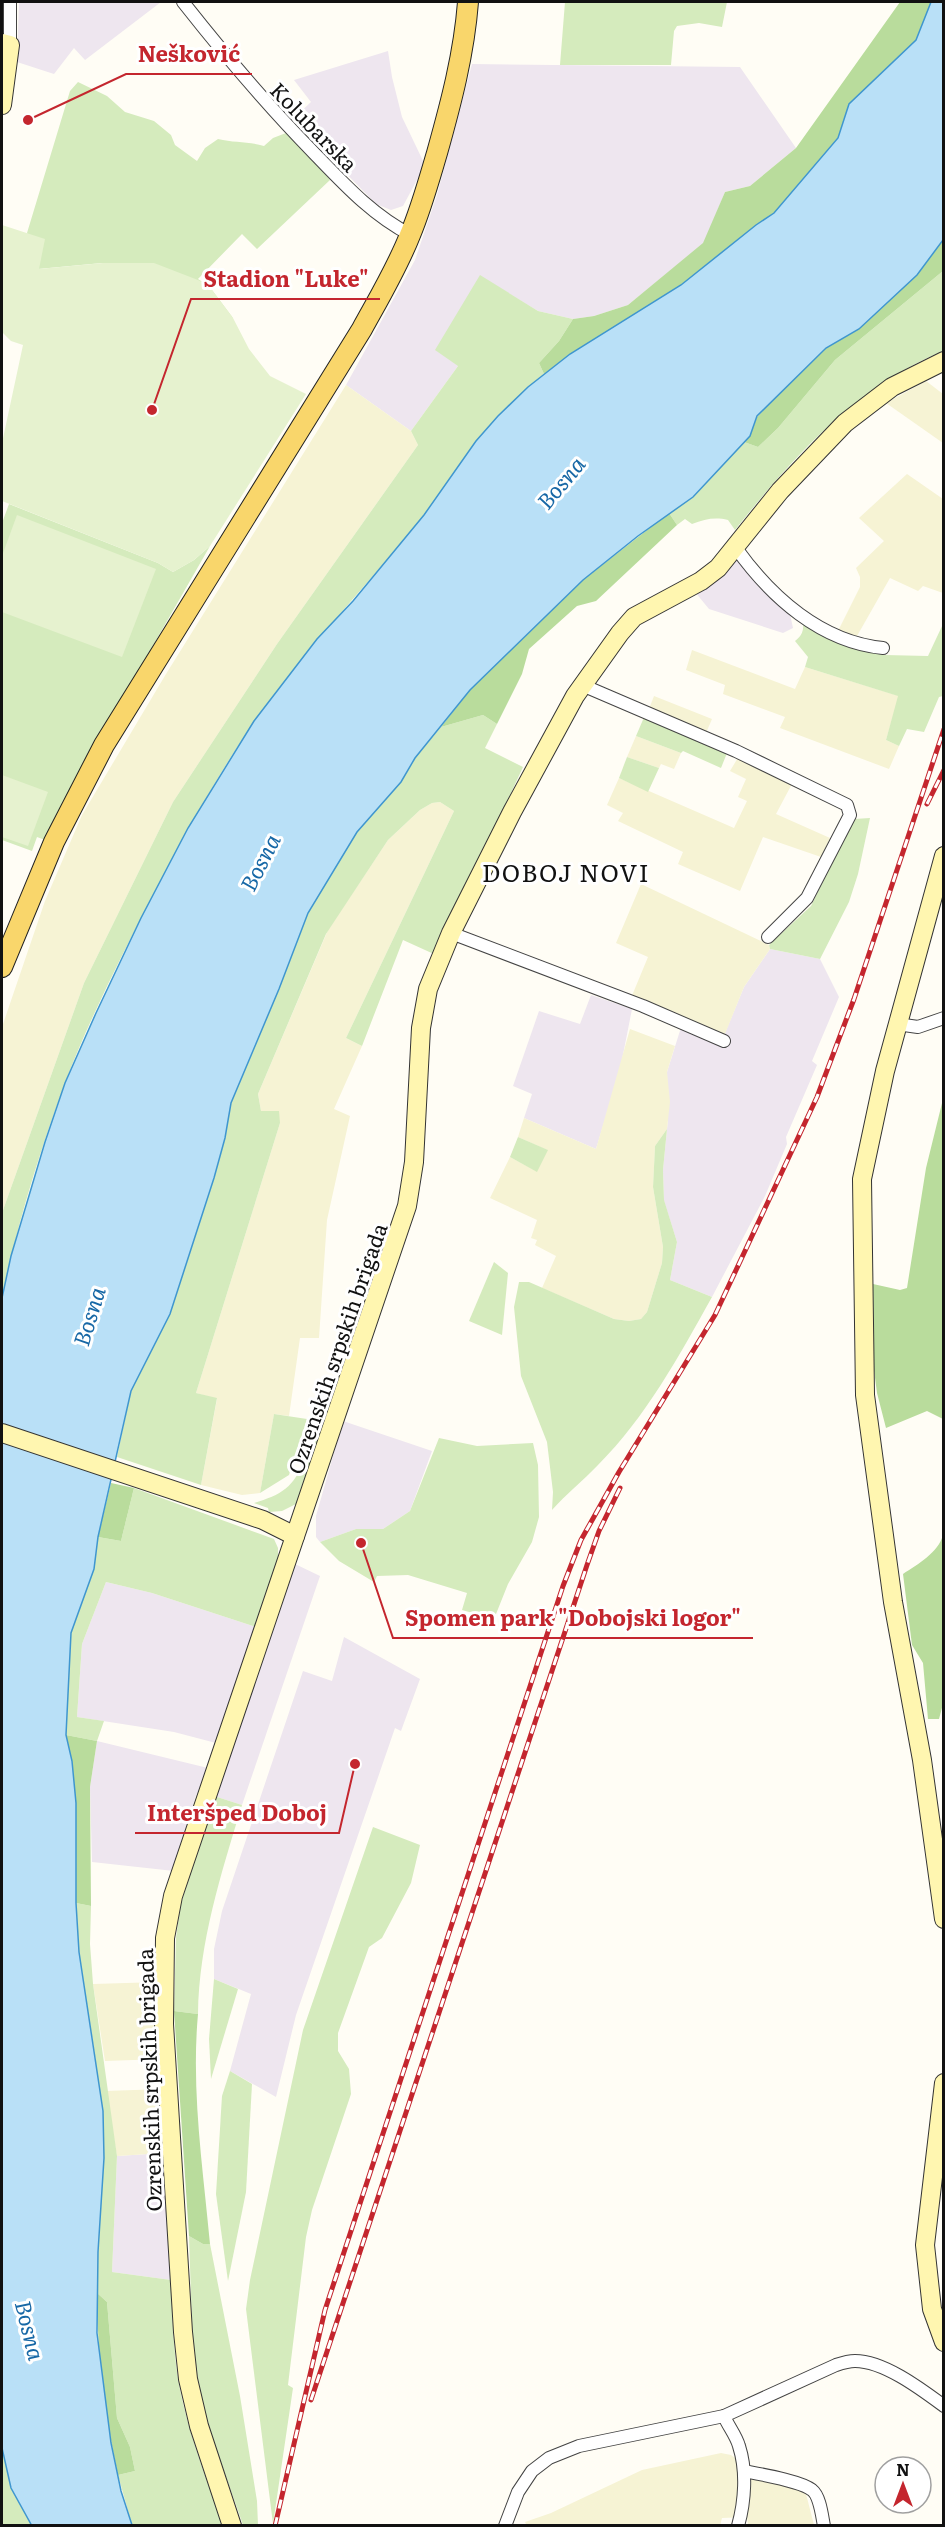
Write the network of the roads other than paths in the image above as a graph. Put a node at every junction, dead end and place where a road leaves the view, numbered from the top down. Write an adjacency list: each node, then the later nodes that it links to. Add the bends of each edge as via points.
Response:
1 (9, 2): 4 (street)
2 (183, 2): 6 (street, Kolubarska, via 257,93 341,181 378,215)
3 (468, 2): 6 (main road, via 454,93)
4 (5, 44): 5 (main road)
5 (2, 105)
6 (411, 235): 14 (main road, via 362,329 104,745 54,842)
7 (944, 361): 8 (main road, Ozrenskih srpskih brigada, via 892,387 846,423 780,491)
8 (736, 548): 9 (street, via 762,582 802,617 858,644); 10 (main road, Ozrenskih srpskih brigada, via 701,582 634,617)
9 (884, 648)
10 (582, 685): 12 (main road, Ozrenskih srpskih brigada); 13 (street, via 735,751 847,806 850,815 811,892)
11 (944, 856): 16 (main road)
12 (452, 933): 17 (street); 19 (main road, Ozrenskih srpskih brigada, via 424,1007 410,1196)
13 (768, 937)
14 (2, 967)
15 (944, 1018): 16 (street, via 918,1027)
16 (897, 1024): 20 (main road, via 862,1179 865,1395)
17 (723, 1041)
18 (2, 1433): 19 (main road, via 263,1520)
19 (295, 1536): 28 (main road, Ozrenskih srpskih brigada, via 173,1896 165,1938 164,2024 188,2379)
20 (944, 1919)
21 (944, 2083): 22 (main road)
22 (937, 2181): 23 (main road, via 925,2245)
23 (937, 2305): 24 (main road)
24 (944, 2342)
25 (944, 2406): 26 (street, via 877,2364 854,2360)
26 (724, 2416): 27 (street, via 739,2445); 29 (street, via 579,2446 549,2458 532,2471 518,2492)
27 (744, 2471): 30 (street); 31 (street, via 812,2489)
28 (231, 2526)
29 (505, 2526)
30 (738, 2526)
31 (824, 2526)

